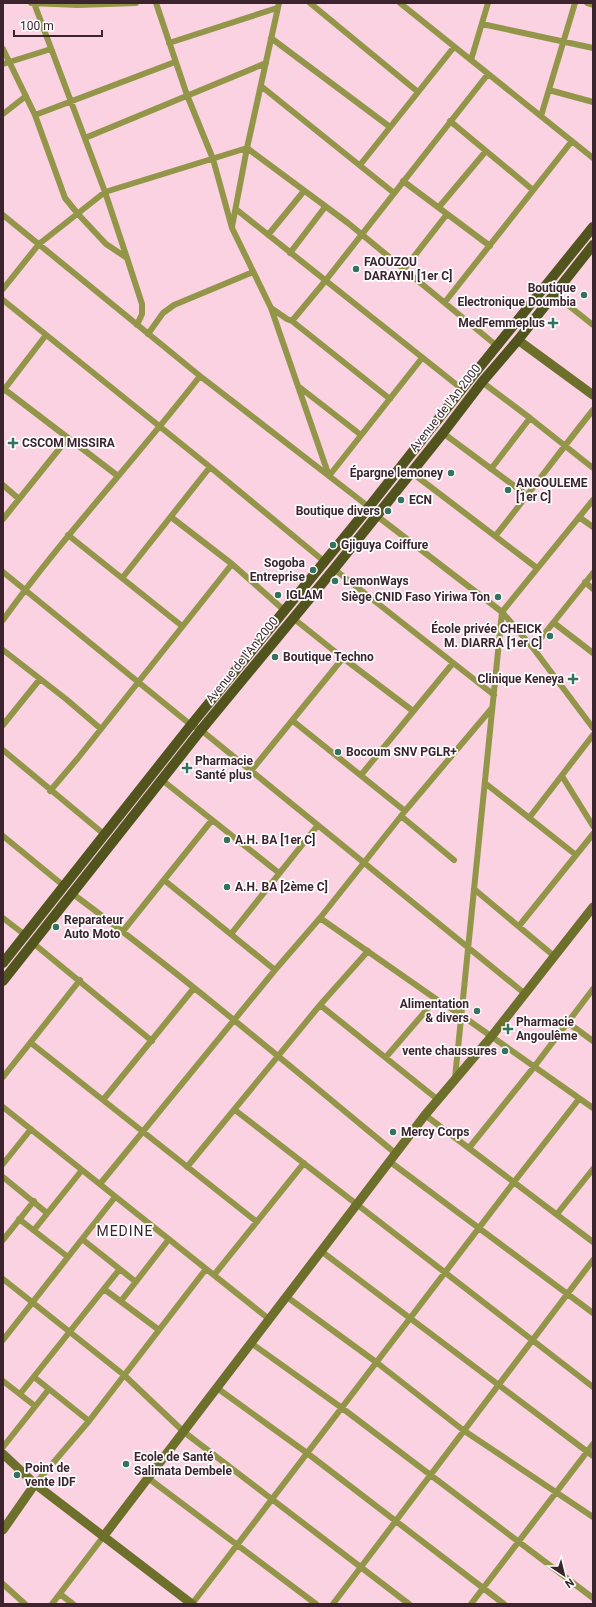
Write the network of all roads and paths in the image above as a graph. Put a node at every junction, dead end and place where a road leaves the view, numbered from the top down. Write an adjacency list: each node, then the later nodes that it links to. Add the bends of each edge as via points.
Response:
1 (32, 3): 9 (street); 19 (street)
2 (136, 3): 9 (street)
3 (156, 3): 15 (street)
4 (310, 3): 27 (street)
5 (400, 3): 16 (street)
6 (488, 3): 12 (street)
7 (575, 3): 14 (street)
8 (587, 3): 10 (street)
9 (77, 4)
10 (593, 5)
11 (278, 6): 13 (street); 15 (street)
12 (482, 24): 14 (street); 20 (street)
13 (271, 38): 23 (street); 36 (street)
14 (564, 41): 17 (street); 26 (street)
15 (169, 43): 21 (street)
16 (454, 47): 20 (street); 27 (street)
17 (593, 48)
18 (3, 49): 22 (street)
19 (51, 49): 22 (street); 30 (street)
20 (471, 60): 24 (street)
21 (175, 62): 29 (street); 30 (street)
22 (6, 63): 28 (street)
23 (266, 63): 25 (street); 29 (street)
24 (488, 74): 34 (street); 35 (street)
25 (261, 86): 39 (street); 43 (street)
26 (549, 90): 31 (street); 34 (street)
27 (418, 92): 36 (street)
28 (26, 96): 32 (street); 33 (street)
29 (187, 96): 37 (street); 42 (street)
30 (71, 101): 33 (street); 37 (street)
31 (593, 102)
32 (3, 114)
33 (35, 115): 52 (street, via 66,198)
34 (541, 116): 38 (street)
35 (450, 121): 40 (street); 44 (street)
36 (390, 128): 43 (street)
37 (85, 138): 47 (street)
38 (572, 142): 41 (street); 45 (street)
39 (247, 148): 42 (street); 46 (street); 51 (street)
40 (486, 151): 45 (street); 50 (street)
41 (593, 158)
42 (213, 159): 47 (street); 56 (street)
43 (360, 165): 48 (street)
44 (403, 181): 48 (street); 50 (street)
45 (533, 190): 61 (street)
46 (304, 191): 49 (street); 58 (street)
47 (105, 192): 52 (street); 63 (street)
48 (394, 194): 57 (street)
49 (325, 207): 57 (street); 62 (street)
50 (439, 208): 53 (street)
51 (237, 210): 56 (street); 58 (street)
52 (78, 214): 59 (street); 63 (street, via 106,244)
53 (447, 214): 61 (street); 64 (street)
54 (3, 215): 59 (street)
55 (593, 227): 78 (main road, Avenue de l'An 2000)
56 (232, 228): 65 (street)
57 (362, 234): 64 (street); 66 (street)
58 (268, 235): 62 (street)
59 (39, 244): 67 (street); 73 (street)
60 (593, 245): 68 (main road, Avenue de l'An 2000)
61 (490, 246): 70 (street)
62 (290, 253): 66 (street)
63 (127, 258): 73 (street, via 142,304 142,314)
64 (405, 268): 70 (street)
65 (253, 272): 71 (street); 75 (street, via 174,306 163,313)
66 (326, 280): 72 (street); 79 (street)
67 (3, 289)
68 (554, 294): 74 (street); 77 (main road, Avenue de l'An 2000)
69 (3, 300): 76 (street)
70 (445, 302): 78 (street)
71 (271, 308): 72 (street); 82 (street)
72 (292, 321): 86 (street)
73 (137, 325): 75 (street)
74 (593, 325)
75 (148, 334): 80 (street)
76 (46, 335): 84 (street); 89 (street)
77 (518, 340): 81 (main road, Avenue de l'An 2000); 85 (street)
78 (497, 346): 83 (main road, Avenue de l'An 2000)
79 (422, 358): 83 (street); 86 (street)
80 (200, 376): 89 (street); 99 (street)
81 (482, 382): 88 (street); 90 (main road, Avenue de l'An 2000)
82 (298, 386): 91 (street); 99 (street)
83 (462, 389): 104 (main road, Avenue de l'An 2000)
84 (4, 390): 92 (street)
85 (593, 395)
86 (390, 399): 91 (street)
87 (593, 410): 93 (street)
88 (530, 418): 93 (street); 96 (street)
89 (160, 428): 94 (street); 98 (street)
90 (443, 432): 96 (street); 97 (main road, Avenue de l'An 2000)
91 (361, 435): 99 (street)
92 (68, 438): 98 (street); 102 (street)
93 (564, 446): 95 (street); 101 (street)
94 (210, 467): 106 (street); 112 (street)
95 (593, 468)
96 (491, 469): 101 (street)
97 (411, 472): 105 (main road, Avenue de l'An 2000); 111 (street)
98 (118, 476): 110 (street)
99 (329, 476): 104 (street)
100 (3, 485): 102 (street)
101 (528, 496): 111 (street)
102 (20, 499): 108 (street)
103 (593, 500): 107 (street)
104 (370, 507): 105 (street); 112 (main road, Avenue de l'An 2000)
105 (377, 516): 115 (main road, Avenue de l'An 2000); 122 (street)
106 (171, 517): 113 (street); 118 (street)
107 (579, 517): 109 (street); 114 (street)
108 (3, 519)
109 (593, 528)
110 (68, 535): 118 (street); 121 (street)
111 (496, 535): 114 (street)
112 (324, 562): 123 (main road, Avenue de l'An 2000)
113 (232, 564): 123 (street); 126 (street)
114 (537, 568): 122 (street)
115 (334, 569): 123 (main road, Avenue de l'An 2000); 131 (street)
116 (3, 572): 121 (street)
117 (593, 573): 119 (street)
118 (122, 577): 126 (street)
119 (585, 582): 120 (street); 125 (street)
120 (593, 589)
121 (24, 590): 124 (street); 133 (street)
122 (502, 612): 127 (street); 134 (street)
123 (289, 615): 130 (street); 139 (main road, Avenue de l'An 2000); 142 (main road, Avenue de l'An 2000)
124 (3, 620)
125 (554, 623): 127 (street); 129 (street)
126 (182, 626): 133 (street)
127 (533, 648): 140 (street)
128 (3, 650): 132 (street)
129 (593, 653)
130 (343, 658): 136 (street); 137 (street)
131 (453, 663): 134 (street); 136 (street)
132 (40, 679): 138 (street); 141 (street)
133 (138, 682): 139 (street); 141 (street)
134 (494, 695): 135 (street)
135 (492, 708): 149 (street); 151 (street)
136 (413, 711): 146 (street)
137 (293, 721): 145 (street); 146 (street)
138 (3, 726)
139 (191, 726): 142 (street); 157 (main road, Avenue de l'An 2000)
140 (593, 728)
141 (101, 729): 150 (street)
142 (201, 730): 145 (street); 148 (main road, Avenue de l'An 2000)
143 (593, 735): 147 (street)
144 (3, 750): 150 (street)
145 (251, 771): 154 (street)
146 (361, 775): 151 (street)
147 (562, 776): 152 (street); 155 (street)
148 (162, 780): 153 (street); 166 (main road, Avenue de l'An 2000)
149 (485, 783): 152 (street); 165 (street)
150 (50, 791): 157 (street)
151 (403, 814): 160 (street); 161 (street)
152 (529, 818): 159 (street)
153 (212, 820): 162 (street); 163 (street)
154 (318, 825): 161 (street); 162 (street)
155 (593, 826)
156 (593, 834): 159 (street)
157 (105, 835): 164 (main road, Avenue de l'An 2000)
158 (3, 836): 164 (street)
159 (576, 855): 170 (street)
160 (454, 860)
161 (363, 862): 169 (street); 175 (street)
162 (279, 873): 172 (street)
163 (164, 880): 171 (street); 172 (street)
164 (64, 886): 173 (main road, Avenue de l'An 2000)
165 (474, 889): 170 (street); 175 (street)
166 (73, 894): 171 (street); 174 (main road, Avenue de l'An 2000)
167 (593, 908): 177 (street)
168 (3, 918): 173 (street)
169 (320, 918): 176 (street); 179 (street)
170 (519, 926): 177 (street)
171 (123, 931): 182 (street)
172 (231, 934): 179 (street)
173 (25, 935): 178 (main road, Avenue de l'An 2000)
174 (33, 943): 180 (street); 181 (main road, Avenue de l'An 2000)
175 (468, 948): 184 (street); 187 (street)
176 (368, 951): 185 (street); 186 (street)
177 (554, 956): 184 (street)
178 (3, 963)
179 (275, 970): 188 (street)
180 (80, 980): 192 (street); 193 (street)
181 (3, 981)
182 (194, 988): 188 (street); 192 (street)
183 (593, 989): 189 (street)
184 (524, 993): 190 (street)
185 (436, 999): 187 (street); 195 (street)
186 (320, 1005): 194 (street); 195 (street)
187 (461, 1015): 190 (street); 198 (street)
188 (234, 1020): 194 (street); 207 (street)
189 (567, 1022): 191 (street); 196 (street)
190 (491, 1037): 196 (street); 198 (street)
191 (593, 1040)
192 (152, 1041): 200 (street)
193 (31, 1043): 197 (street); 200 (street)
194 (278, 1056): 204 (street); 209 (street)
195 (386, 1057): 201 (street)
196 (534, 1067): 199 (street); 208 (street)
197 (3, 1077)
198 (455, 1078): 201 (street)
199 (579, 1099): 203 (street); 216 (street)
200 (103, 1100): 207 (street)
201 (437, 1100): 205 (street)
202 (3, 1107): 206 (street)
203 (593, 1108)
204 (235, 1110): 210 (street); 212 (street)
205 (425, 1115): 208 (street); 209 (street)
206 (31, 1129): 211 (street); 214 (street)
207 (143, 1132): 212 (street); 217 (street)
208 (469, 1148): 216 (street)
209 (392, 1157): 220 (street); 225 (street)
210 (304, 1163): 220 (street); 224 (street)
211 (3, 1164)
212 (187, 1167): 224 (street)
213 (593, 1169): 222 (street)
214 (82, 1170): 217 (street); 221 (street)
215 (3, 1177): 219 (street)
216 (514, 1182): 222 (street); 225 (street)
217 (100, 1184): 218 (street)
218 (115, 1197): 227 (street); 228 (street)
219 (34, 1201): 221 (street); 223 (street)
220 (357, 1205): 231 (street); 236 (street)
221 (47, 1213): 226 (street)
222 (557, 1214): 230 (street)
223 (20, 1219): 226 (street); 229 (street)
224 (257, 1222): 237 (street)
225 (480, 1227): 236 (street); 241 (street)
226 (34, 1230): 232 (street)
227 (82, 1239): 232 (street); 235 (street)
228 (169, 1239): 234 (street); 239 (street)
229 (3, 1240)
230 (593, 1242)
231 (321, 1251): 242 (street); 246 (street)
232 (68, 1256): 243 (street)
233 (593, 1260): 241 (street)
234 (206, 1269): 237 (street); 248 (street)
235 (119, 1270): 239 (street); 240 (street)
236 (445, 1273): 246 (street); 251 (street)
237 (214, 1275): 247 (street)
238 (3, 1279): 243 (street)
239 (136, 1282): 244 (street)
240 (104, 1289): 244 (street); 249 (street)
241 (568, 1294): 245 (street); 251 (street)
242 (287, 1296): 247 (street); 253 (street)
243 (32, 1302): 249 (street); 250 (street)
244 (120, 1302): 248 (street)
245 (593, 1313)
246 (410, 1318): 253 (street); 257 (street)
247 (269, 1319): 252 (street)
248 (159, 1330): 254 (street)
249 (70, 1332): 254 (street); 255 (street)
250 (3, 1340)
251 (532, 1340): 257 (street); 258 (street)
252 (251, 1343): 259 (street); 263 (street)
253 (376, 1362): 263 (street); 265 (street)
254 (124, 1375): 264 (street); 266 (street)
255 (34, 1377): 260 (street); 261 (street)
256 (3, 1381): 261 (street)
257 (499, 1385): 265 (street); 269 (street)
258 (593, 1387)
259 (217, 1388): 266 (street); 270 (street)
260 (49, 1389): 262 (street); 264 (street)
261 (20, 1394): 262 (street)
262 (35, 1406): 268 (street)
263 (342, 1408): 270 (street); 273 (street)
264 (89, 1421): 275 (street)
265 (463, 1430): 273 (street); 276 (street)
266 (184, 1432): 274 (street); 277 (street)
267 (593, 1444): 269 (street)
268 (3, 1447)
269 (587, 1452): 272 (street); 276 (street)
270 (307, 1453): 277 (street); 279 (street)
271 (3, 1454): 275 (street)
272 (593, 1456)
273 (430, 1475): 279 (street); 282 (street)
274 (148, 1478): 281 (street); 283 (street)
275 (35, 1484): 280 (street); 281 (street)
276 (556, 1492): 278 (street); 282 (street)
277 (272, 1499): 283 (street); 284 (street)
278 (593, 1517)
279 (396, 1521): 284 (street); 286 (street)
280 (3, 1530)
281 (104, 1537): 287 (street); 292 (street)
282 (518, 1542): 286 (street); 288 (street)
283 (238, 1544): 292 (street); 293 (street)
284 (361, 1568): 294 (street); 295 (street)
285 (3, 1584): 289 (street)
286 (483, 1588): 296 (street); 297 (street)
287 (60, 1594): 290 (street); 291 (street)
288 (593, 1598)
289 (25, 1604)
290 (52, 1604)
291 (73, 1604)
292 (192, 1604)
293 (316, 1604)
294 (333, 1604)
295 (409, 1604)
296 (471, 1604)
297 (504, 1604)

